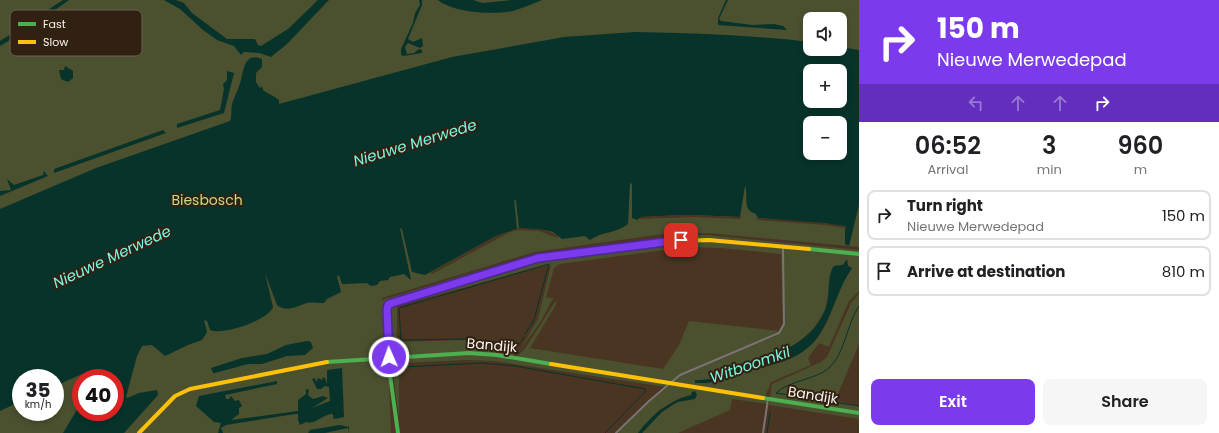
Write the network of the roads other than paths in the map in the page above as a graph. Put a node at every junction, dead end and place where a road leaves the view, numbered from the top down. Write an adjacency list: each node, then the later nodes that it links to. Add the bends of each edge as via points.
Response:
1 (782, 246): 2 (main road); 3 (main road, via 687,240 538,258 390,304 387,310); 4 (street, via 784,324 779,333 691,369)
2 (859, 254)
3 (389, 357): 4 (main road, Bandijk, via 485,353); 7 (main road, Bandijk, via 324,362 190,389 175,396); 8 (main road)
4 (672, 383): 5 (main road, Bandijk); 9 (street)
5 (768, 398): 6 (main road, Bandijk); 10 (street)
6 (859, 413)
7 (140, 433)
8 (398, 433)
9 (616, 433)
10 (763, 433)

